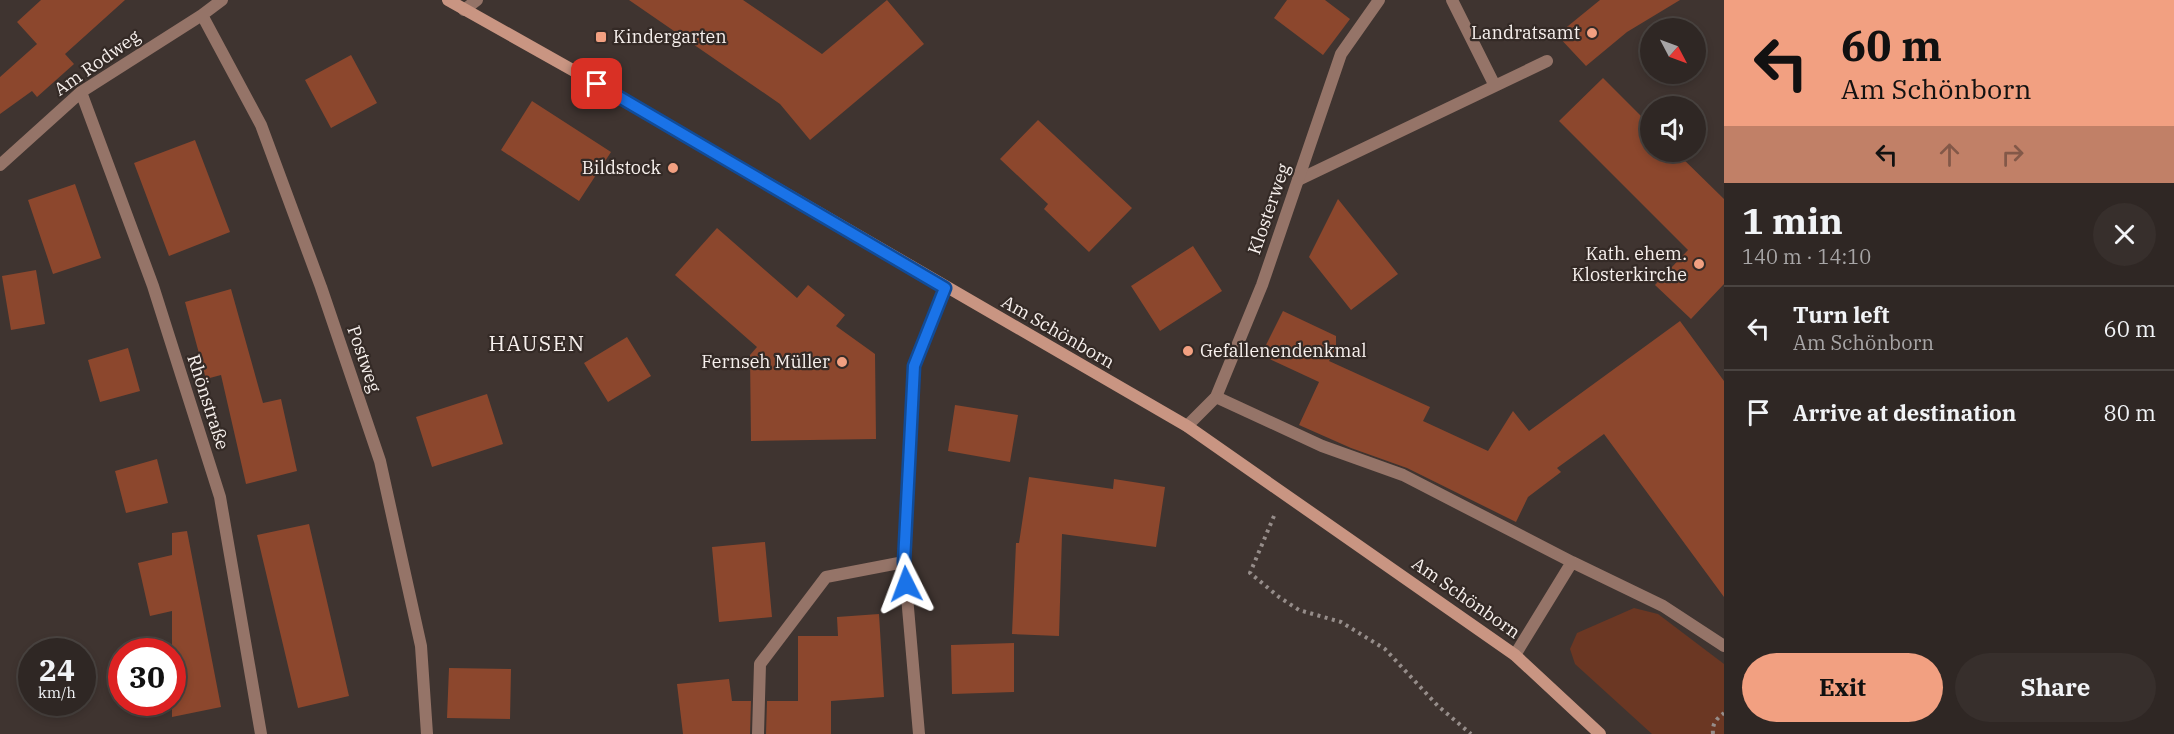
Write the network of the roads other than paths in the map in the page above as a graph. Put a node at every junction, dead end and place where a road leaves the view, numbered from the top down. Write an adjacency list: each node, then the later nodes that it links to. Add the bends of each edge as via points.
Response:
1 (222, 0): 7 (street, Am Rodweg)
2 (448, 0): 6 (main road, Am Schönborn)
3 (477, 0): 6 (street)
4 (1379, 0): 12 (street, Klosterweg, via 1341,54)
5 (1452, 0): 9 (street)
6 (464, 10): 13 (main road, Am Schönborn)
7 (202, 15): 10 (street, Am Rodweg); 21 (street, Postweg, via 261,125 380,461 421,646)
8 (1547, 61): 9 (street)
9 (1495, 86): 12 (street)
10 (81, 92): 11 (street, Am Rodweg); 20 (street, Rhönstraße, via 153,286 220,497)
11 (0, 165)
12 (1298, 180): 14 (street, Klosterweg, via 1262,285)
13 (945, 288): 15 (main road, Am Schönborn); 16 (street, via 914,366)
14 (1216, 397): 15 (street, Klosterweg); 17 (street, via 1322,446 1403,475)
15 (1187, 426): 19 (main road, Am Schönborn)
16 (904, 562): 22 (street, via 826,577 760,664); 23 (street)
17 (1572, 562): 18 (street, via 1663,606); 19 (street)
18 (1724, 646)
19 (1515, 655): 24 (main road, Am Schönborn)
20 (261, 734)
21 (427, 734)
22 (758, 734)
23 (919, 734)
24 (1600, 734)

